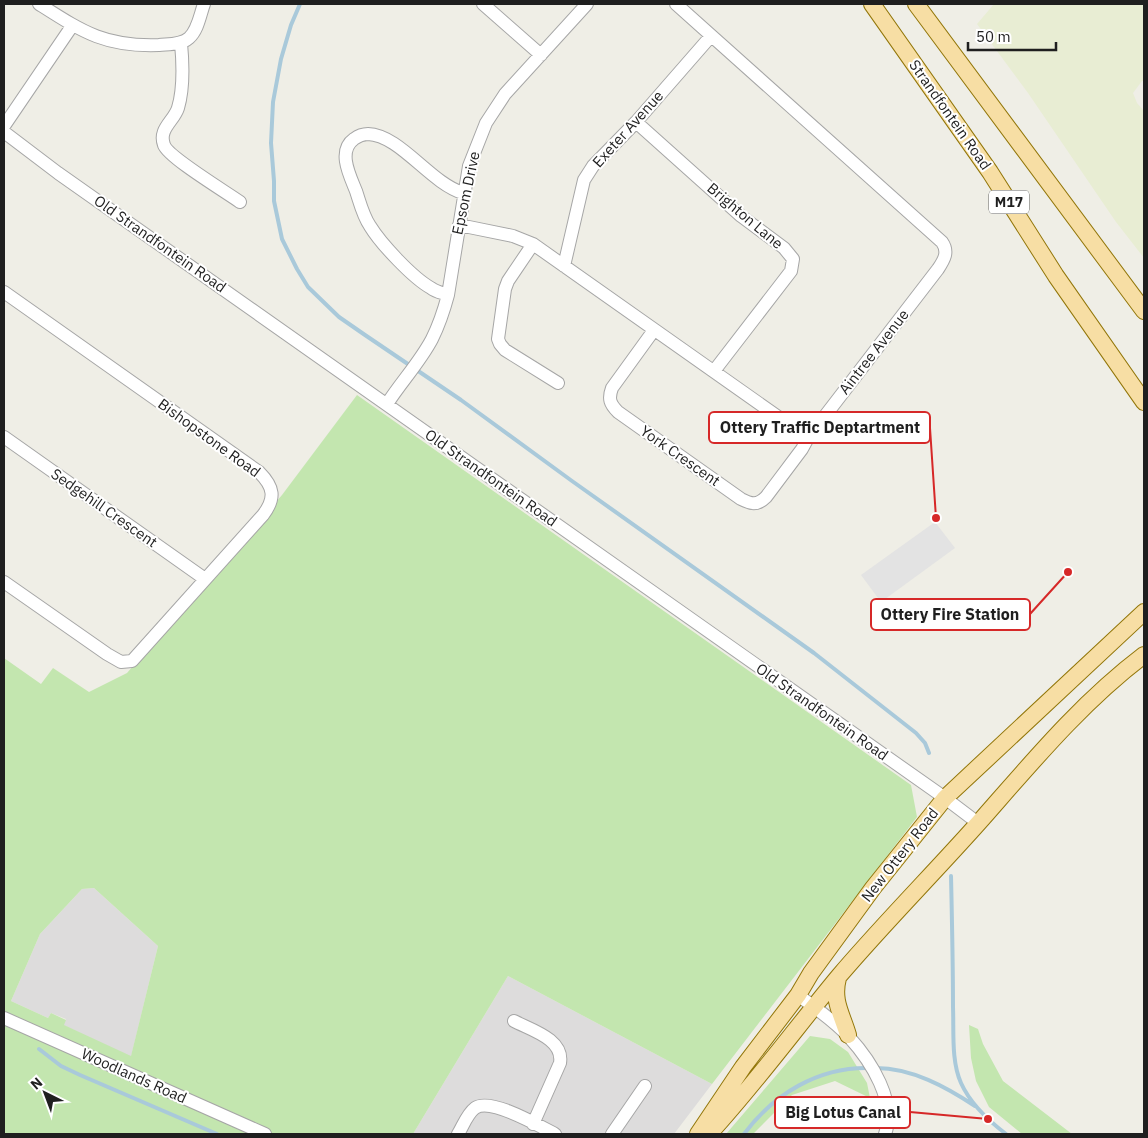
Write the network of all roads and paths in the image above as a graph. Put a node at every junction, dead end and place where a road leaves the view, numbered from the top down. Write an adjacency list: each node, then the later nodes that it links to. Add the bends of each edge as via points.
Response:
1 (39, 4): 8 (street)
2 (204, 4): 10 (street, via 193,34)
3 (483, 4): 11 (street)
4 (587, 4): 11 (street, Epsom Drive)
5 (676, 4): 9 (street, Aintree Avenue)
6 (872, 4): 26 (main road, Strandfontein Road / M17)
7 (916, 4): 22 (main road, M17)
8 (72, 26): 10 (street, via 100,39 119,43); 13 (street)
9 (712, 36): 12 (street, Exeter Avenue); 29 (street, Aintree Avenue, via 945,247 946,255 938,269)
10 (181, 43): 16 (street, via 180,101 178,110 164,130 164,147)
11 (540, 55): 15 (street, Epsom Drive, via 505,94 486,123 473,154)
12 (636, 122): 19 (street, Exeter Avenue, via 593,166 584,180); 24 (street, Brighton Lane, via 794,259 792,271)
13 (4, 126)
14 (4, 132): 27 (street, Old Strandfontein Road)
15 (463, 193): 17 (street, Epsom Drive); 21 (street, via 445,186 403,151 379,136 362,134 346,148 347,165 368,225 415,277 433,290)
16 (240, 202)
17 (459, 225): 18 (street, via 513,236); 21 (street, Epsom Drive)
18 (533, 244): 19 (street); 25 (street, via 505,289 498,338 506,350)
19 (564, 266): 23 (street)
20 (4, 292): 30 (street, Bishopstone Road, via 260,472 267,481 272,492 269,507)
21 (448, 295): 27 (street, Epsom Drive, via 437,329)
22 (1144, 311)
23 (654, 330): 24 (street); 29 (street, York Crescent, via 612,388 610,404 733,493 749,503 761,502)
24 (714, 371): 29 (street)
25 (558, 383)
26 (1144, 402)
27 (386, 404): 34 (street, Old Strandfontein Road)
28 (4, 437): 30 (street, Sedgehill Crescent)
29 (808, 438)
30 (205, 579): 31 (street, Bishopstone Road, via 136,658 126,662 106,654)
31 (4, 582)
32 (1144, 612): 34 (main road, New Ottery Road)
33 (1144, 656): 35 (main road, New Ottery Road, via 1095,696)
34 (945, 798): 35 (street, Old Strandfontein Road); 37 (main road, New Ottery Road, via 872,888)
35 (978, 823): 36 (main road, New Ottery Road)
36 (838, 978): 38 (main road, New Ottery Road); 41 (main road, via 835,996)
37 (798, 995): 38 (street); 48 (main road, New Ottery Road, via 743,1066)
38 (814, 1007): 41 (street); 49 (main road, New Ottery Road)
39 (4, 1018): 44 (street, Woodlands Road)
40 (514, 1021): 43 (street, via 552,1041 560,1053 560,1063)
41 (848, 1035): 50 (street, via 865,1057 883,1090 889,1111)
42 (645, 1086): 47 (street)
43 (534, 1124): 45 (street, via 484,1105 472,1111); 46 (street)
44 (265, 1134)
45 (458, 1134)
46 (555, 1134)
47 (612, 1134)
48 (698, 1134)
49 (709, 1134)
50 (885, 1134)

